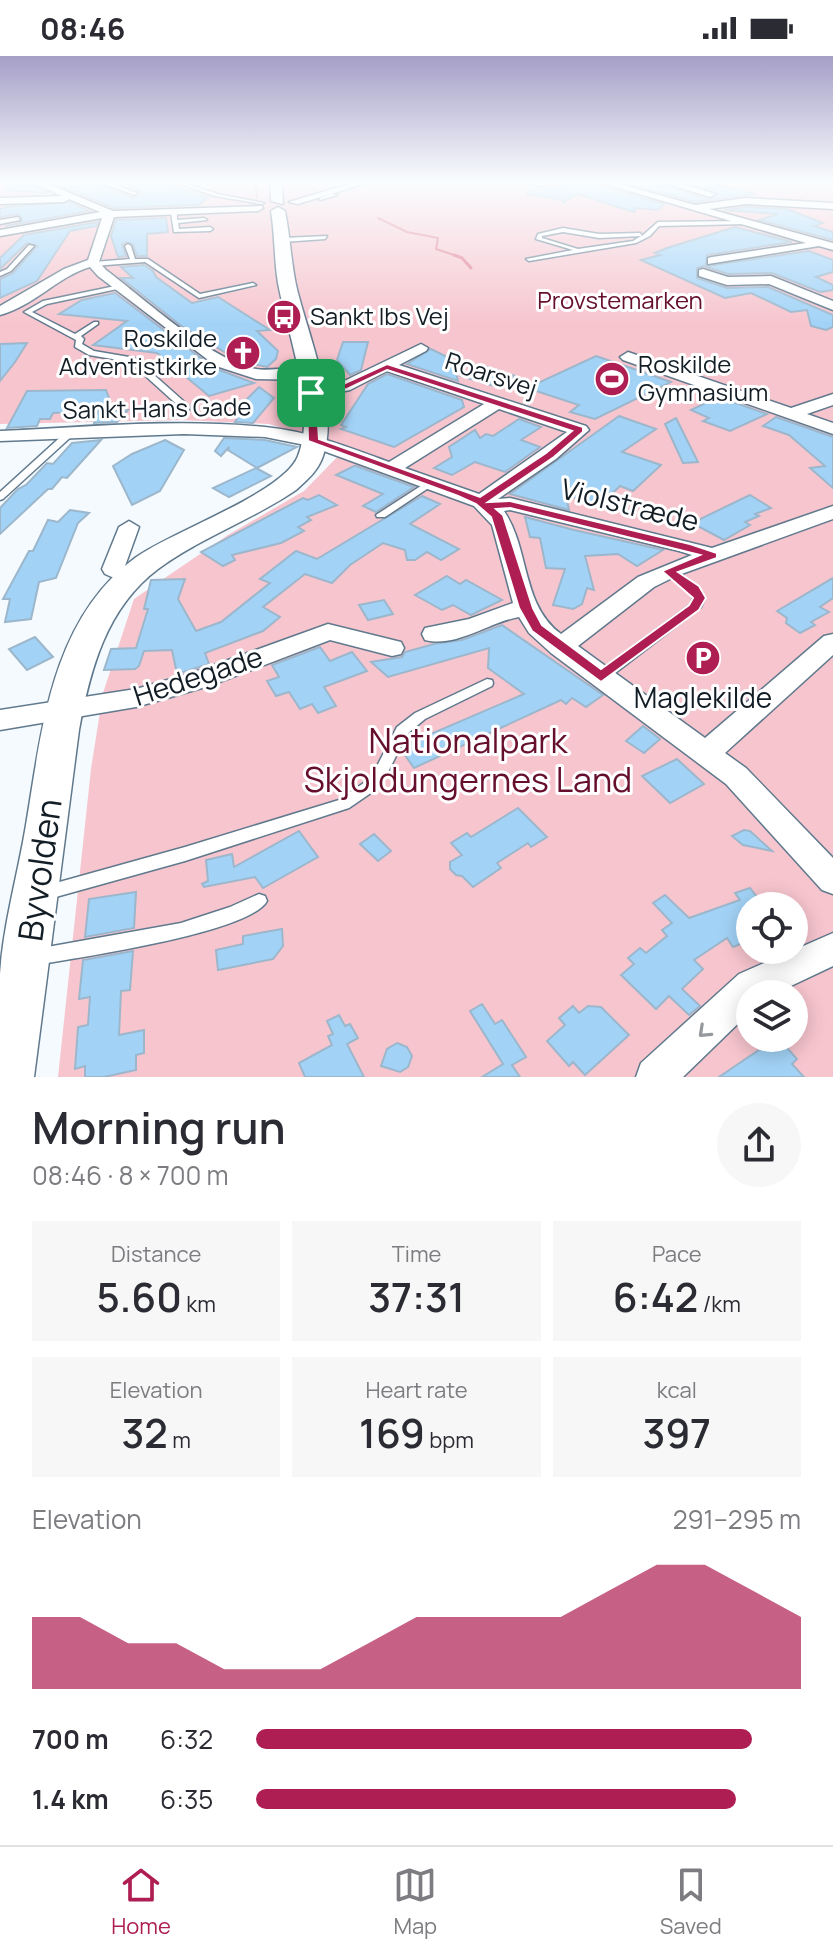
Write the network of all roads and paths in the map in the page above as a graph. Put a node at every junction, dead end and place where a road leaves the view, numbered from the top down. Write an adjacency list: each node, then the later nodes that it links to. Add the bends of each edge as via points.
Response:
1 (26, 229): 10 (street)
2 (104, 229): 21 (street)
3 (176, 229): 4 (lane)
4 (210, 229)
5 (280, 229): 13 (main road)
6 (654, 229): 11 (lane)
7 (765, 229): 9 (street)
8 (777, 229): 9 (street)
9 (770, 230): 14 (street)
10 (0, 233)
11 (648, 235): 17 (lane); 17 (lane, via 563,230 540,235 544,242)
12 (325, 237): 13 (lane)
13 (283, 240): 33 (main road)
14 (828, 245): 20 (street)
15 (31, 246): 23 (lane)
16 (128, 246): 19 (lane)
17 (583, 251): 18 (lane)
18 (529, 259)
19 (133, 261): 21 (lane); 24 (lane, via 146,260 199,296)
20 (712, 261)
21 (94, 263): 25 (street); 27 (street, via 77,267)
22 (703, 273): 26 (street, via 727,281 781,283)
23 (0, 274)
24 (253, 285)
25 (120, 287): 29 (lane, via 45,302 27,312); 33 (street, via 221,363)
26 (833, 306)
27 (0, 318)
28 (96, 323): 29 (lane)
29 (75, 337): 36 (lane, via 92,353 132,360)
30 (421, 348): 32 (street)
31 (628, 357): 37 (street)
32 (387, 366): 33 (street, via 344,387); 35 (street, Roarsvej)
33 (309, 384): 41 (main road)
34 (833, 399): 37 (street)
35 (497, 403): 42 (street); 45 (street, Roarsvej, via 580,430)
36 (186, 408)
37 (794, 413): 38 (street)
38 (833, 429)
39 (70, 433): 40 (street, Sankt Hans Gade); 41 (street, Sankt Hans Gade, via 224,428); 44 (lane)
40 (0, 436)
41 (314, 441): 42 (street, Sankt Hans Gade); 51 (main road, Byvolden, via 309,463 296,478 176,544)
42 (390, 469): 43 (street, Violstræde)
43 (430, 483): 45 (street, Violstræde); 47 (lane)
44 (0, 497)
45 (484, 504): 49 (street, Violstræde, via 510,504); 52 (street, via 502,525)
46 (833, 512): 49 (street)
47 (381, 515)
48 (129, 527): 51 (street, via 113,569)
49 (712, 555): 50 (street)
50 (668, 571): 55 (street); 57 (lane, via 694,589 699,598 695,607)
51 (130, 578): 59 (main road, Byvolden, via 102,610)
52 (526, 608): 53 (street); 55 (street, via 537,628)
53 (434, 634)
54 (833, 642): 61 (street)
55 (560, 647): 57 (street)
56 (392, 648): 59 (street, Hedegade, via 328,632 200,680)
57 (601, 677): 61 (street)
58 (487, 683): 63 (lane, via 420,716 402,731 376,782 344,804)
59 (64, 710): 60 (street, Hedegade); 63 (main road, Byvolden)
60 (0, 720)
61 (707, 752): 62 (street)
62 (833, 880)
63 (37, 895): 66 (main road, Byvolden)
64 (259, 901): 66 (lane, via 241,912 182,928)
65 (833, 949): 68 (street, one-way to 68, via 752,986)
66 (27, 958): 67 (main road, Byvolden)
67 (7, 1077)
68 (655, 1077)

